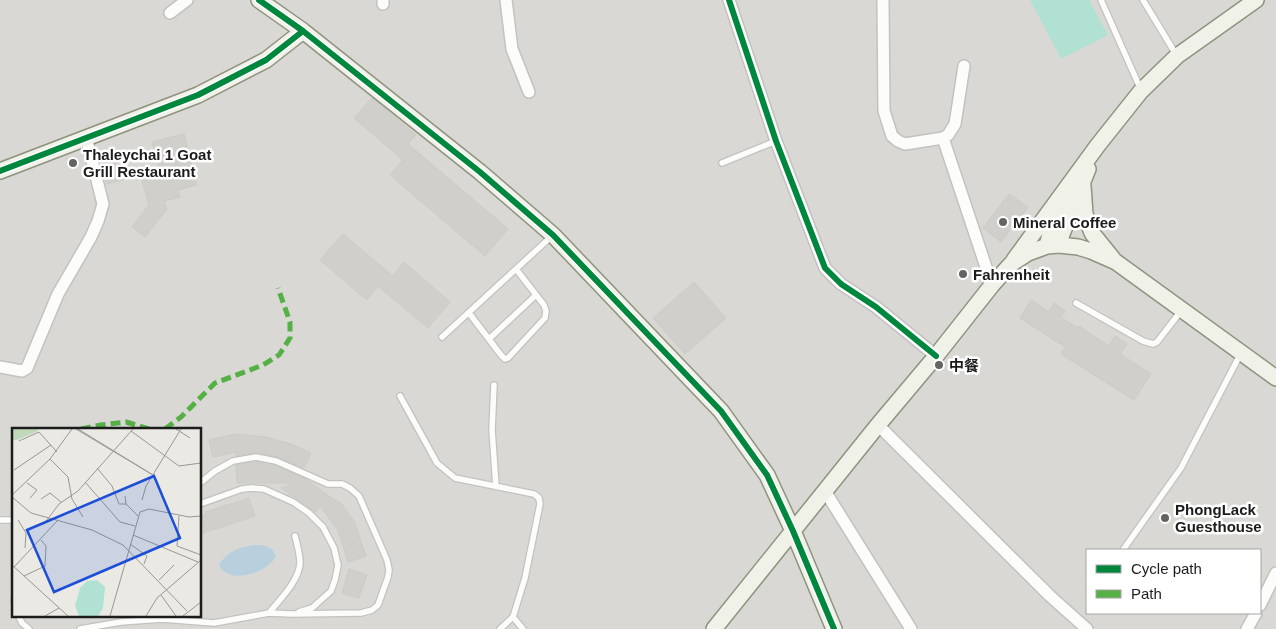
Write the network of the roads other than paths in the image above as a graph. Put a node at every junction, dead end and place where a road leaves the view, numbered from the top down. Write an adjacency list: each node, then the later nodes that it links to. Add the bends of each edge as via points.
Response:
1 (187, 0): 9 (street)
2 (259, 0): 10 (street)
3 (506, 0): 14 (street, via 512,49)
4 (729, 0): 17 (street)
5 (883, 0): 16 (street, via 884,110 892,136 905,144)
6 (1101, 0): 13 (lane)
7 (1143, 0): 11 (lane)
8 (1256, 0): 11 (street)
9 (170, 13)
10 (303, 31): 15 (street, via 266,60 198,95); 22 (street, via 480,172)
11 (1177, 56): 13 (street)
12 (964, 66): 16 (street, via 955,124)
13 (1141, 91): 18 (street)
14 (529, 92)
15 (86, 137): 20 (street); 36 (street, via 103,204 98,221 58,294 26,368 22,371)
16 (943, 138): 27 (street)
17 (776, 141): 19 (lane); 35 (street, via 825,268 840,284 876,307)
18 (1098, 145): 21 (street); 23 (street, via 1051,230); 25 (street)
19 (722, 163)
20 (0, 171)
21 (1082, 182): 23 (street, via 1062,234); 24 (street, via 1085,214 1092,233)
22 (553, 235): 26 (lane); 45 (street, via 721,411 767,475)
23 (1053, 245): 24 (street, via 1078,247); 25 (street)
24 (1116, 262): 30 (street)
25 (1011, 264): 27 (street)
26 (516, 269): 28 (lane); 31 (lane)
27 (992, 286): 35 (street)
28 (536, 295): 33 (lane); 33 (lane, via 544,305 545,318 508,358 501,355)
29 (1076, 302): 30 (lane, via 1143,341 1154,344)
30 (1182, 310): 34 (street)
31 (469, 312): 32 (lane); 33 (lane)
32 (442, 337)
33 (489, 339)
34 (1241, 353): 37 (street); 47 (lane, via 1180,468)
35 (936, 356): 40 (street)
36 (0, 367)
37 (1276, 378)
38 (494, 385): 42 (lane, via 492,430)
39 (400, 396): 42 (lane, via 437,463 455,478)
40 (878, 425): 43 (street); 62 (street)
41 (201, 483): 51 (lane, via 233,461 256,457 276,461 328,484 342,484 359,496 389,570 378,605 361,613)
42 (496, 486): 54 (lane, via 534,494 540,504 526,578)
43 (825, 491): 45 (street); 61 (street)
44 (201, 504): 51 (lane, via 242,488 264,489 293,502 323,527 334,548 338,565 331,591 312,608)
45 (793, 531): 59 (street); 60 (street)
46 (295, 536): 50 (lane, via 300,563 295,580)
47 (1124, 549)
48 (1276, 573): 49 (street)
49 (1261, 603)
50 (269, 612): 51 (lane); 56 (lane, via 214,623 162,619)
51 (292, 614)
52 (1255, 614): 63 (street)
53 (18, 616): 55 (lane)
54 (512, 617): 57 (lane); 58 (lane)
55 (29, 629)
56 (80, 629)
57 (500, 629)
58 (523, 629)
59 (714, 629)
60 (834, 629)
61 (910, 629)
62 (1087, 629)
63 (1247, 629)

